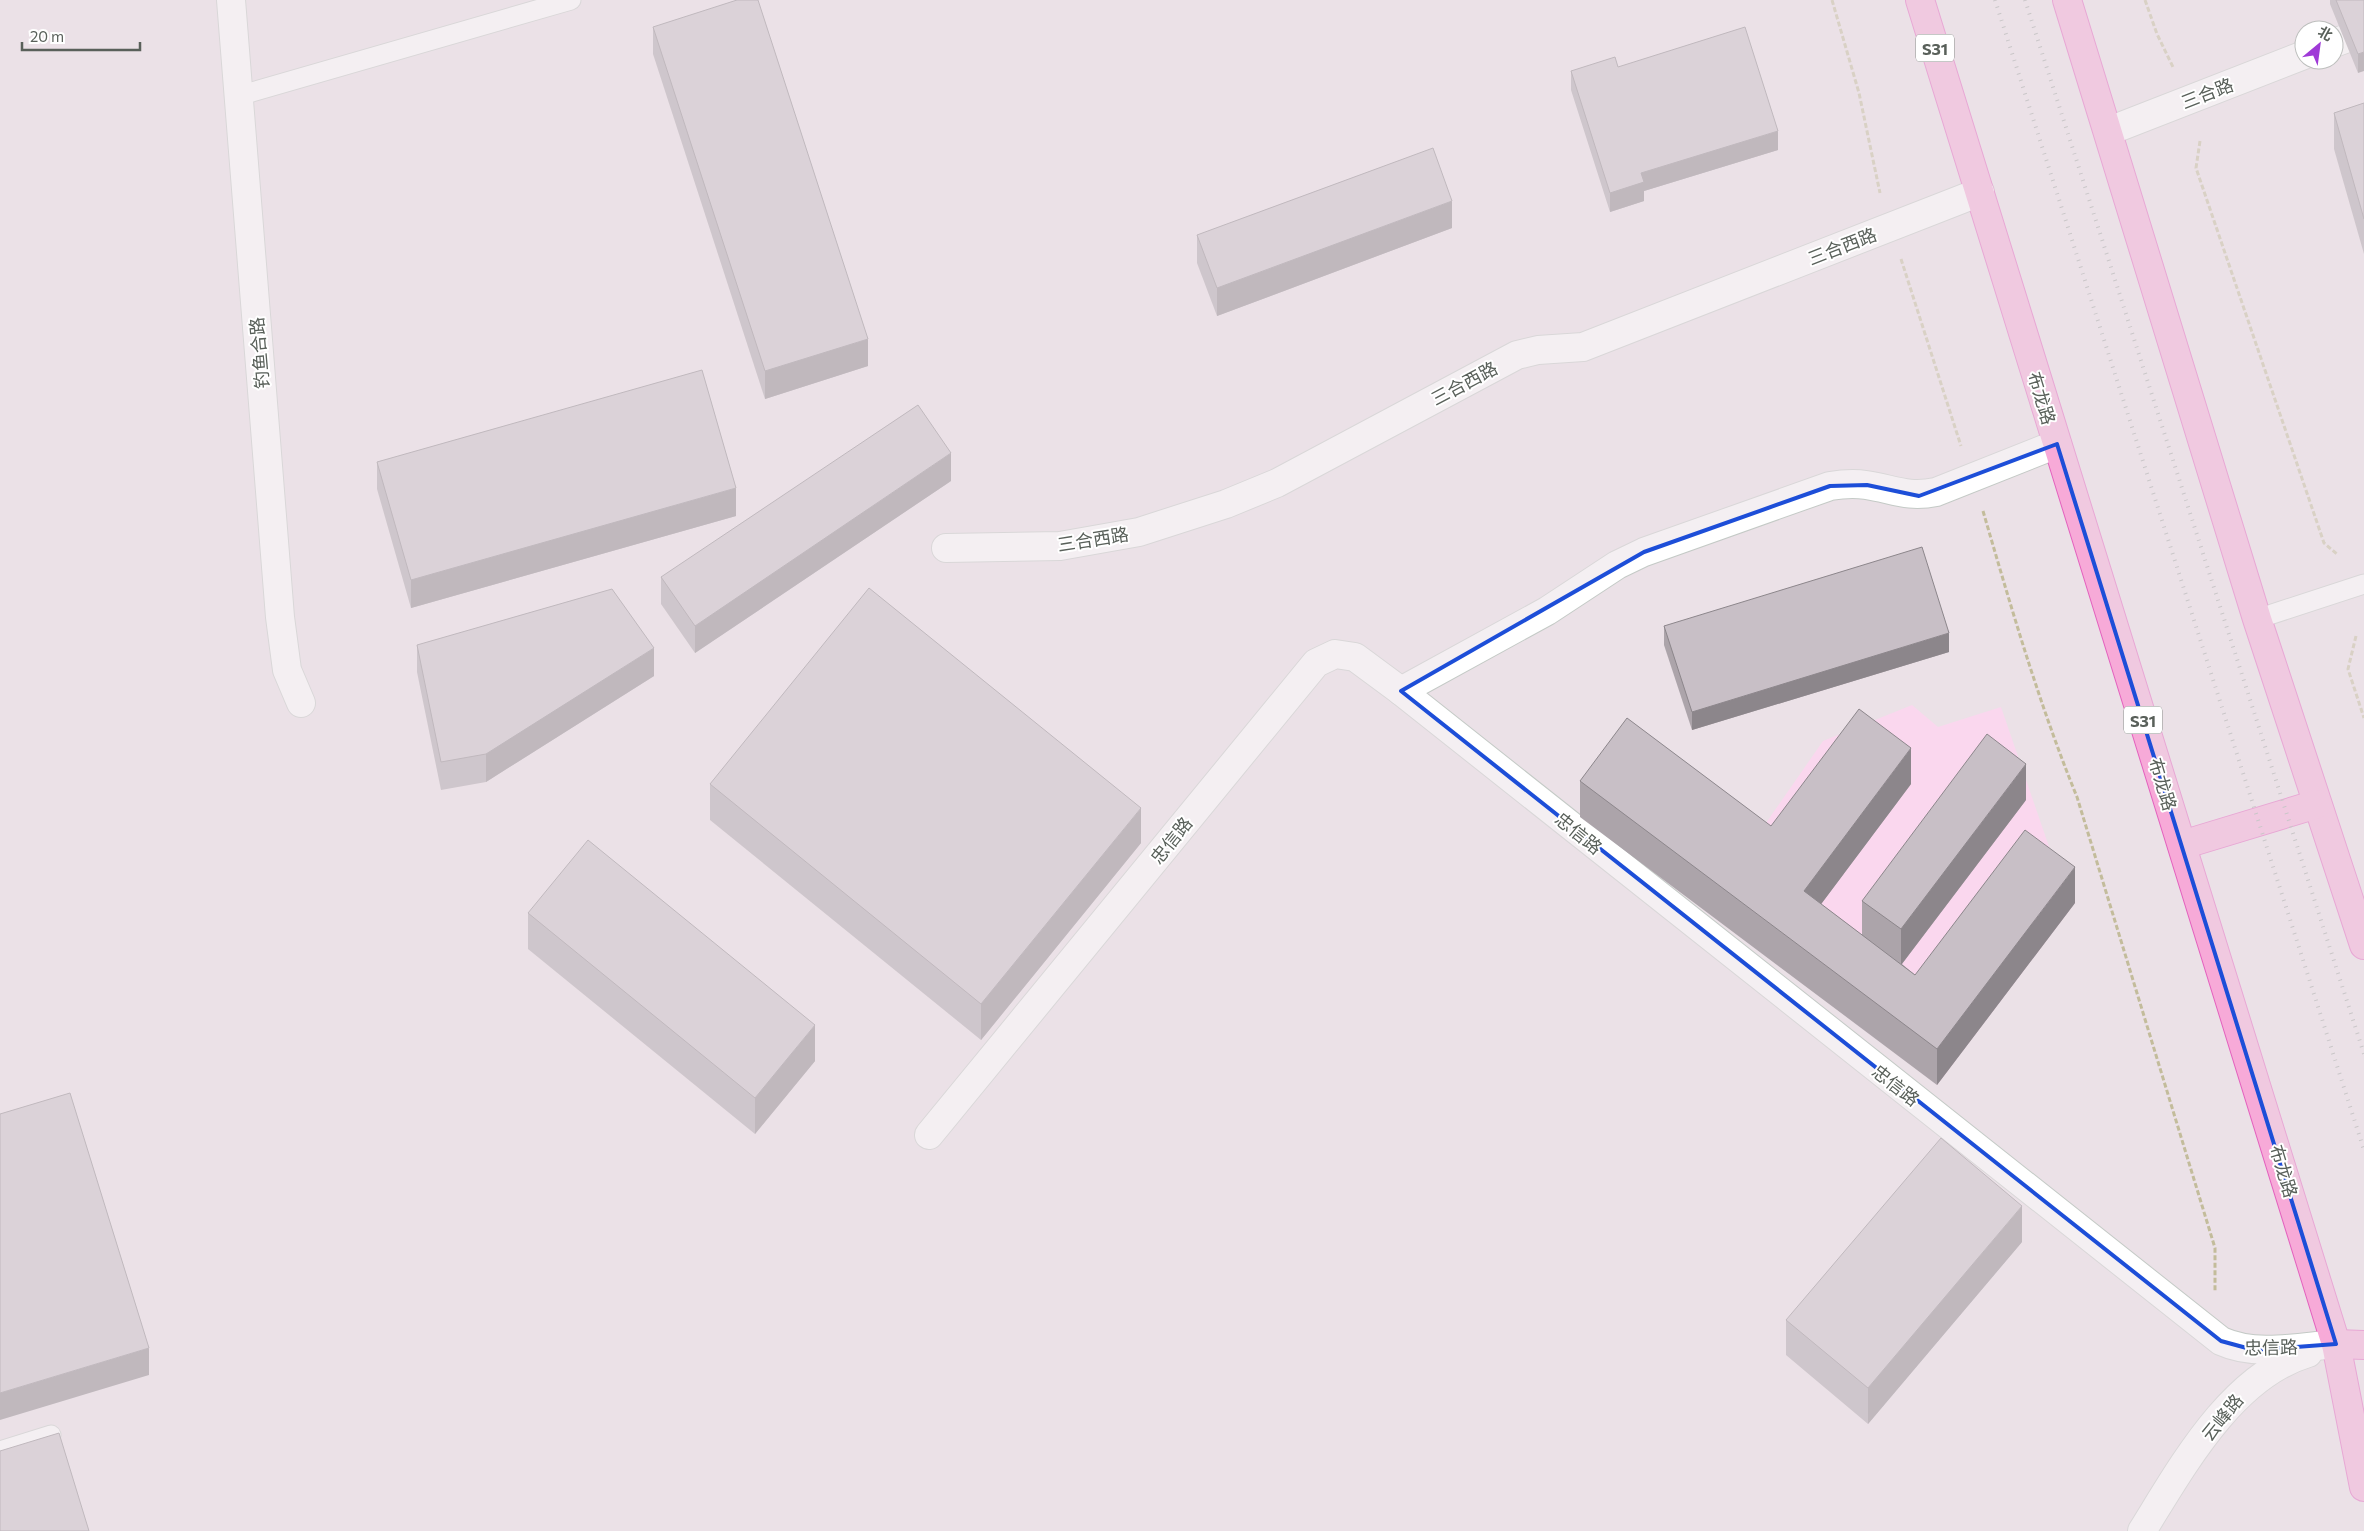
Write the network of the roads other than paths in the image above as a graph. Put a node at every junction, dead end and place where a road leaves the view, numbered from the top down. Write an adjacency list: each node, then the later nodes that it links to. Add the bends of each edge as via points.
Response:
1 (231, 0): 8 (street, 钓鱼合路)
2 (571, 0): 8 (lane)
3 (1920, 0): 10 (main road, 布龙路 / S31)
4 (2067, 0): 9 (main road)
5 (2364, 32): 6 (street)
6 (2344, 40)
7 (2294, 59): 9 (street, 三合路)
8 (238, 96): 16 (street, 钓鱼合路, via 280,617 287,670)
9 (2109, 131): 14 (main road)
10 (1980, 192): 11 (main road, 布龙路 / S31); 12 (street, 三合西路, via 1583,347 1517,355 1277,483 1226,504 1139,532 1060,546)
11 (2056, 444): 15 (street, via 1919,496 1851,483 1830,486 1644,552 1617,564 1546,611); 18 (main road, 布龙路 / S31)
12 (946, 548)
13 (2364, 584): 14 (lane)
14 (2257, 619): 17 (main road)
15 (1401, 691): 21 (street, 忠信路, via 1354,657 1335,654 1316,663); 22 (street, 忠信路, via 2221,1342 2237,1349 2254,1350)
16 (301, 703)
17 (2317, 804): 18 (main road); 19 (main road); 20 (main road)
18 (2182, 845): 22 (main road, 布龙路 / S31)
19 (2364, 882)
20 (2364, 945)
21 (929, 1134)
22 (2336, 1344): 23 (main road); 24 (main road); 27 (main road, 布龙路); 28 (street, 云峰路, via 2302,1355 2246,1387 2187,1462)
23 (2364, 1345)
24 (2364, 1376)
25 (51, 1435): 26 (lane)
26 (0, 1452)
27 (2364, 1486)
28 (2142, 1531)

